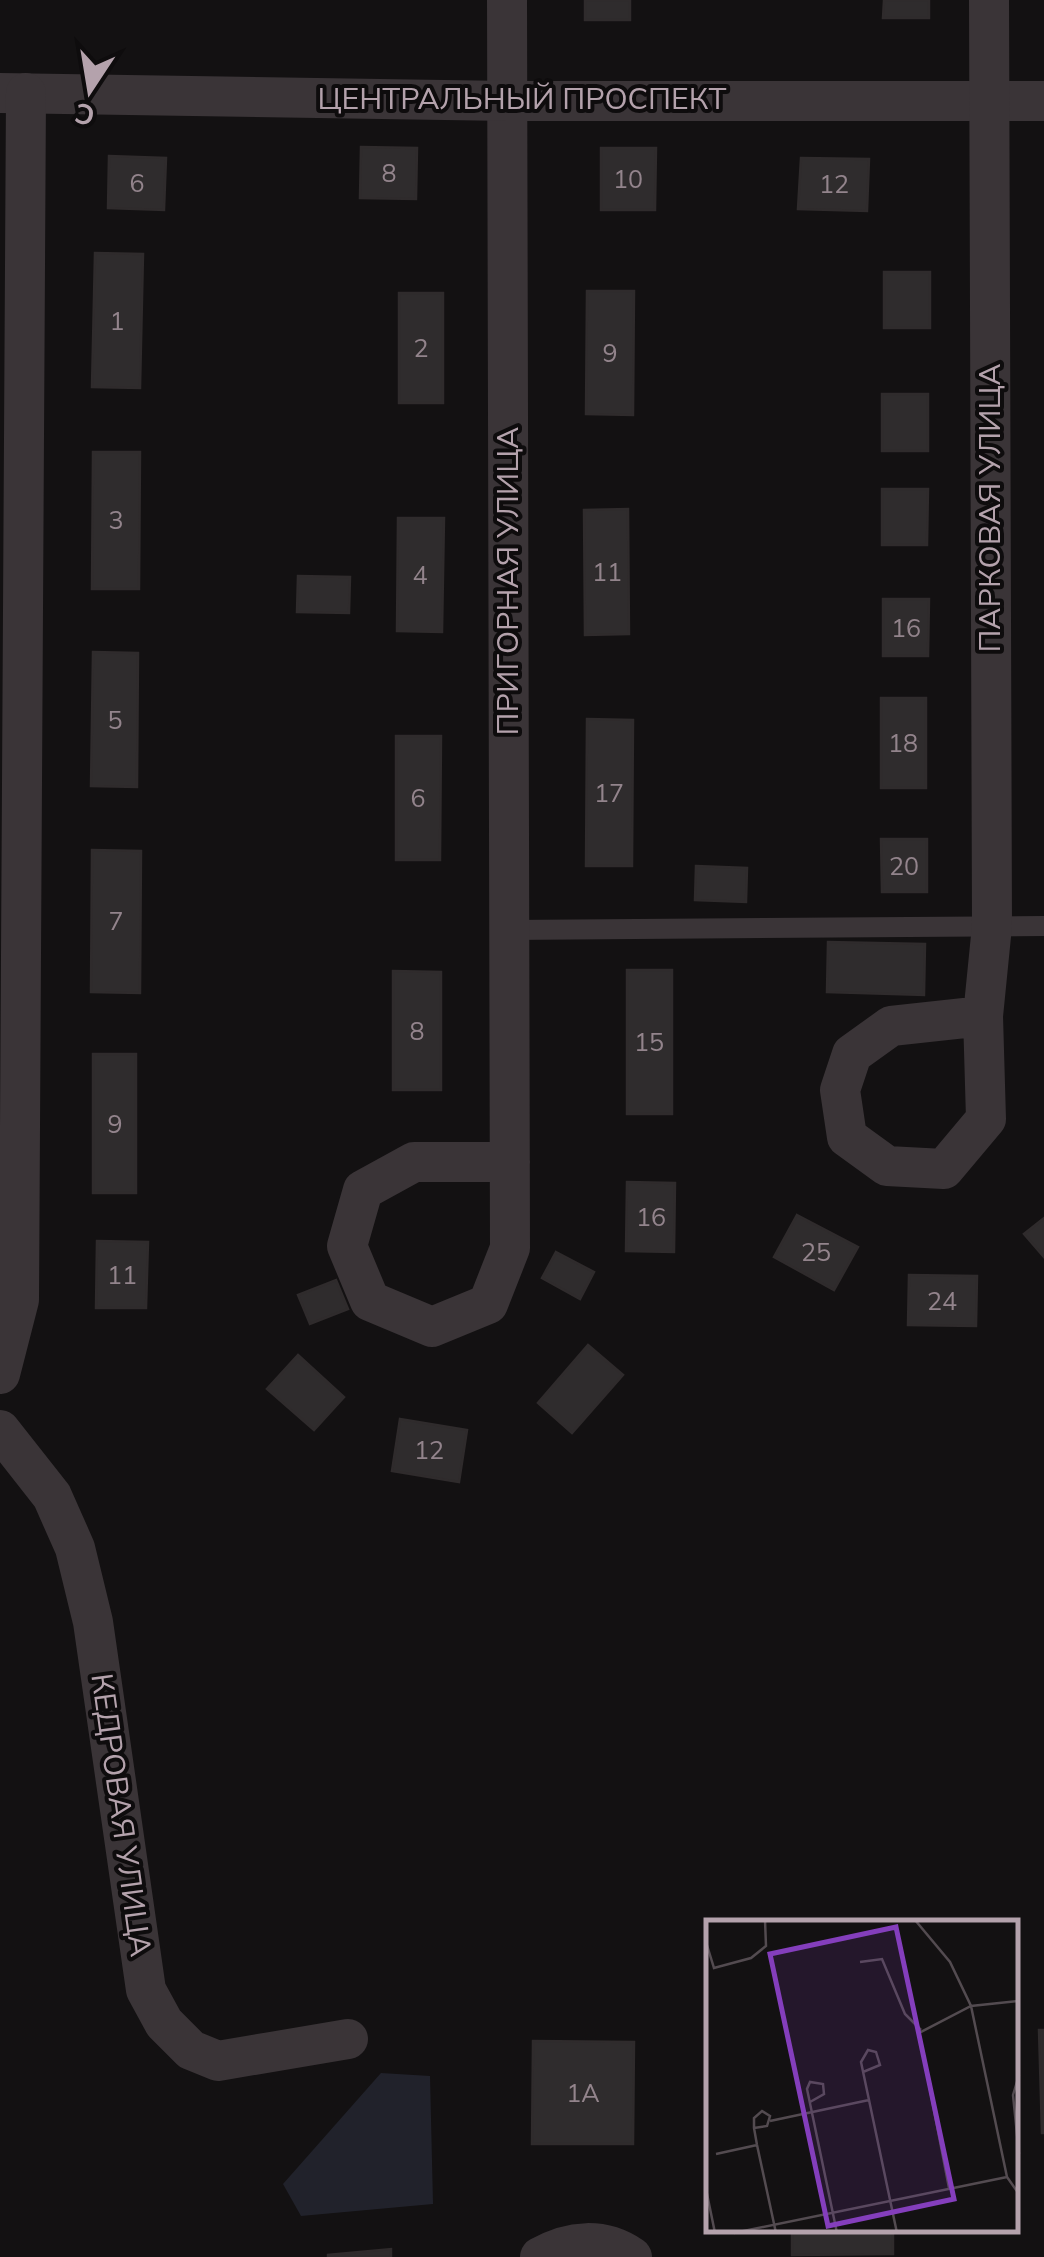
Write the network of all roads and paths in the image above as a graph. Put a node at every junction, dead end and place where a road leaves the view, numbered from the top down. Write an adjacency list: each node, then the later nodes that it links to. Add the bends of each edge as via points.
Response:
1 (508, 0): 4 (street, ПРИГОРНАЯ УЛИЦА)
2 (989, 0): 5 (street, ПАРКОВАЯ УЛИЦА)
3 (13, 93): 4 (street, ЦЕНТРАЛЬНЫЙ ПРОСПЕКТ); 12 (street, via 20,1300)
4 (508, 101): 5 (street, ЦЕНТРАЛЬНЫЙ ПРОСПЕКТ); 9 (street, ПРИГОРНАЯ УЛИЦА)
5 (989, 101): 6 (street, ЦЕНТРАЛЬНЫЙ ПРОСПЕКТ); 7 (street, ПАРКОВАЯ УЛИЦА)
6 (1044, 101)
7 (992, 926): 8 (lane); 9 (lane); 10 (street, ПАРКОВАЯ УЛИЦА)
8 (1044, 926)
9 (508, 930): 11 (street, ПРИГОРНАЯ УЛИЦА)
10 (983, 1016)
11 (510, 1162): 11 (street, ПРИГОРНАЯ УЛИЦА, via 510,1248 488,1304 432,1327 370,1301 347,1246 364,1190 414,1162)
12 (0, 1374)
13 (0, 1430): 14 (street, КЕДРОВАЯ УЛИЦА, via 52,1496 75,1548 93,1622 146,1990 164,2023 191,2050 218,2060)
14 (348, 2038)
15 (540, 2257): 16 (street, via 582,2242)
16 (632, 2257)

